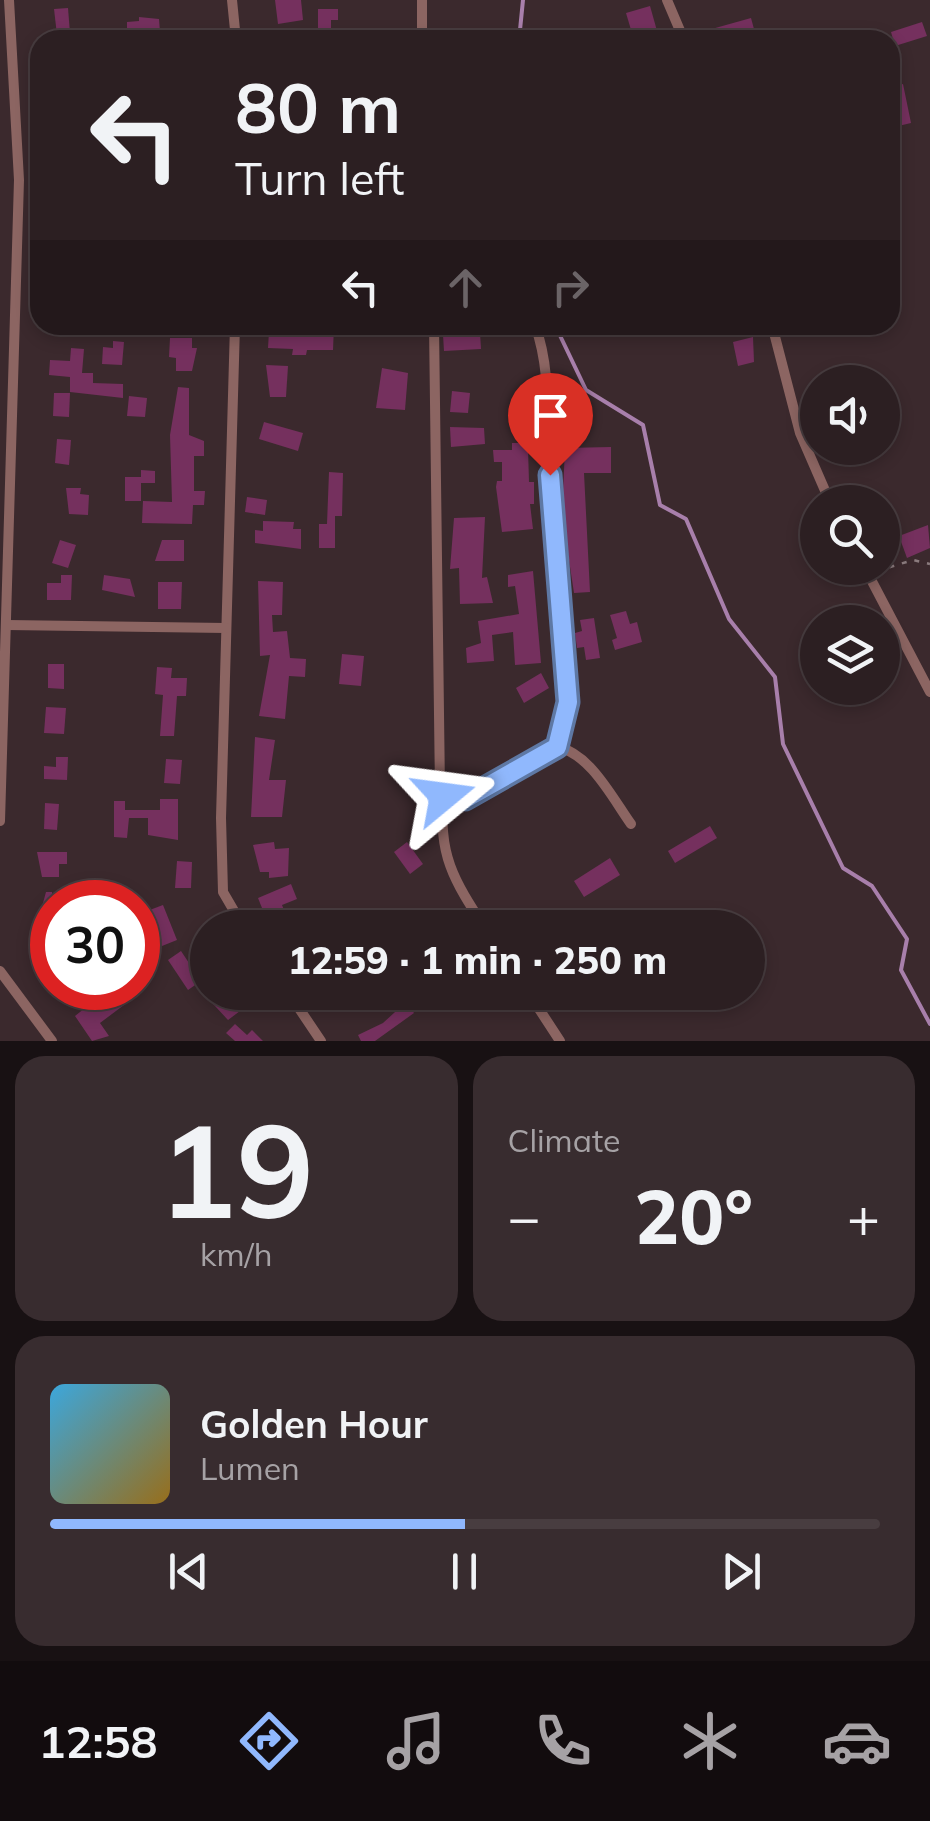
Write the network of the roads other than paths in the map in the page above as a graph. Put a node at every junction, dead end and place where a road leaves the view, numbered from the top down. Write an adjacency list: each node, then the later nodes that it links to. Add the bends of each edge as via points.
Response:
1 (9, 0): 13 (street, via 19,132)
2 (232, 0): 5 (street)
3 (422, 0): 6 (street)
4 (666, 0): 7 (street)
5 (235, 30)
6 (422, 30)
7 (680, 30)
8 (235, 335): 17 (street)
9 (434, 335): 20 (street)
10 (538, 335): 19 (street, via 548,370 568,702)
11 (775, 335): 14 (street, via 800,433)
12 (0, 354): 13 (street)
13 (13, 354): 16 (street)
14 (823, 485)
15 (874, 585): 18 (street)
16 (6, 625): 17 (street); 21 (street)
17 (226, 628): 23 (street, via 222,885)
18 (930, 692)
19 (557, 747): 20 (street, via 465,799); 22 (street, via 584,762)
20 (444, 796): 24 (street, via 440,833 447,860)
21 (0, 821)
22 (632, 824)
23 (235, 910)
24 (475, 910)
25 (0, 971): 28 (street)
26 (300, 1010): 29 (street)
27 (540, 1010): 30 (street)
28 (52, 1041)
29 (321, 1041)
30 (560, 1041)

